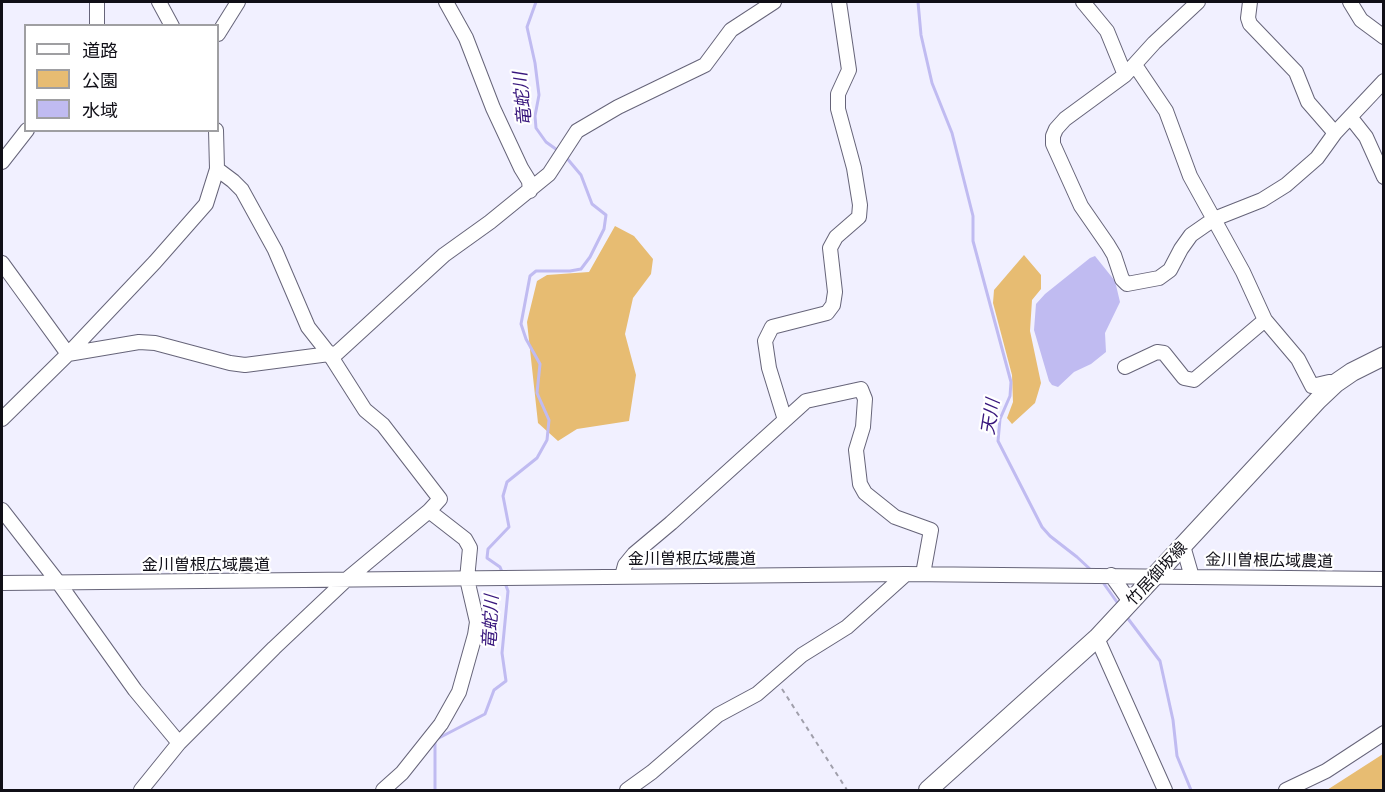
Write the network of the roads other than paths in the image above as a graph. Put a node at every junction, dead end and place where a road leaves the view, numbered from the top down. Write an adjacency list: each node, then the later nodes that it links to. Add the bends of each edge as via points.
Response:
1 (97, 2): 11 (street)
2 (159, 2): 12 (street)
3 (238, 2): 13 (street)
4 (446, 2): 24 (street, via 466,38)
5 (774, 2): 24 (street, via 731,30 705,65 577,130 549,174)
6 (839, 2): 34 (street, via 849,70 838,94 838,109 854,168 859,217 836,237 830,248 835,292 827,313 772,327 765,341)
7 (1083, 2): 15 (street, via 1107,31)
8 (1198, 2): 15 (street)
9 (1250, 2): 20 (street, via 1250,24 1296,72 1308,102)
10 (1350, 2): 14 (street, via 1361,20)
11 (97, 24)
12 (171, 24)
13 (219, 32)
14 (1383, 37)
15 (1130, 70): 25 (street, via 1166,111 1190,176); 25 (street, via 1065,119 1053,136 1081,206 1114,255 1122,279 1127,284 1160,278 1170,270 1191,235)
16 (1383, 81): 17 (street)
17 (1351, 118): 20 (street); 23 (street, via 1366,137)
18 (25, 132): 21 (street)
19 (216, 132): 22 (street)
20 (1335, 134): 25 (street, via 1317,158 1286,185 1262,200)
21 (2, 162)
22 (217, 169): 28 (street, via 206,204); 29 (street, via 242,190 275,250 308,327)
23 (1383, 177)
24 (530, 190): 29 (street, via 444,255 337,353)
25 (1214, 219): 27 (street)
26 (2, 262): 28 (street)
27 (1265, 320): 31 (street, via 1194,380 1184,378 1164,353 1157,352); 32 (street, via 1298,359 1312,386)
28 (68, 354): 29 (street, via 138,342 245,365); 33 (street)
29 (330, 355): 36 (street, via 365,410 383,425 440,499)
30 (1383, 356): 32 (main road, 竹居御坂線)
31 (1125, 367)
32 (1336, 383): 37 (main road, 竹居御坂線)
33 (2, 419)
34 (784, 420): 39 (street, via 806,401 861,389 865,399 863,427 856,450 860,484 865,493 895,517 931,530); 41 (street, via 634,554)
35 (2, 510): 47 (street)
36 (429, 511): 44 (street, via 465,539 470,548); 46 (street)
37 (1183, 546): 42 (main road, 竹居御坂線); 43 (street)
38 (906, 574): 39 (street, 金川曽根広域農道); 41 (street, 金川曽根広域農道); 55 (street, via 847,627 802,655 757,694 718,715)
39 (922, 574): 40 (street, 金川曽根広域農道)
40 (1107, 575): 42 (street, 金川曽根広域農道); 49 (street)
41 (622, 576): 44 (street, 金川曽根広域農道)
42 (1155, 576): 43 (street, 金川曽根広域農道); 49 (main road, 竹居御坂線)
43 (1192, 577): 45 (street, 金川曽根広域農道)
44 (467, 579): 46 (street, 金川曽根広域農道); 54 (street, via 477,622 459,692 428,741)
45 (1383, 579)
46 (346, 580): 47 (street, 金川曽根広域農道); 52 (street)
47 (58, 582): 48 (street, 金川曽根広域農道); 52 (street)
48 (2, 583)
49 (1125, 609): 50 (main road, 竹居御坂線)
50 (1097, 638): 56 (main road, 竹居御坂線); 57 (street)
51 (1383, 733): 58 (street, via 1326,771)
52 (178, 743): 53 (street)
53 (141, 790)
54 (383, 790)
55 (627, 790)
56 (928, 790)
57 (1165, 790)
58 (1286, 790)

